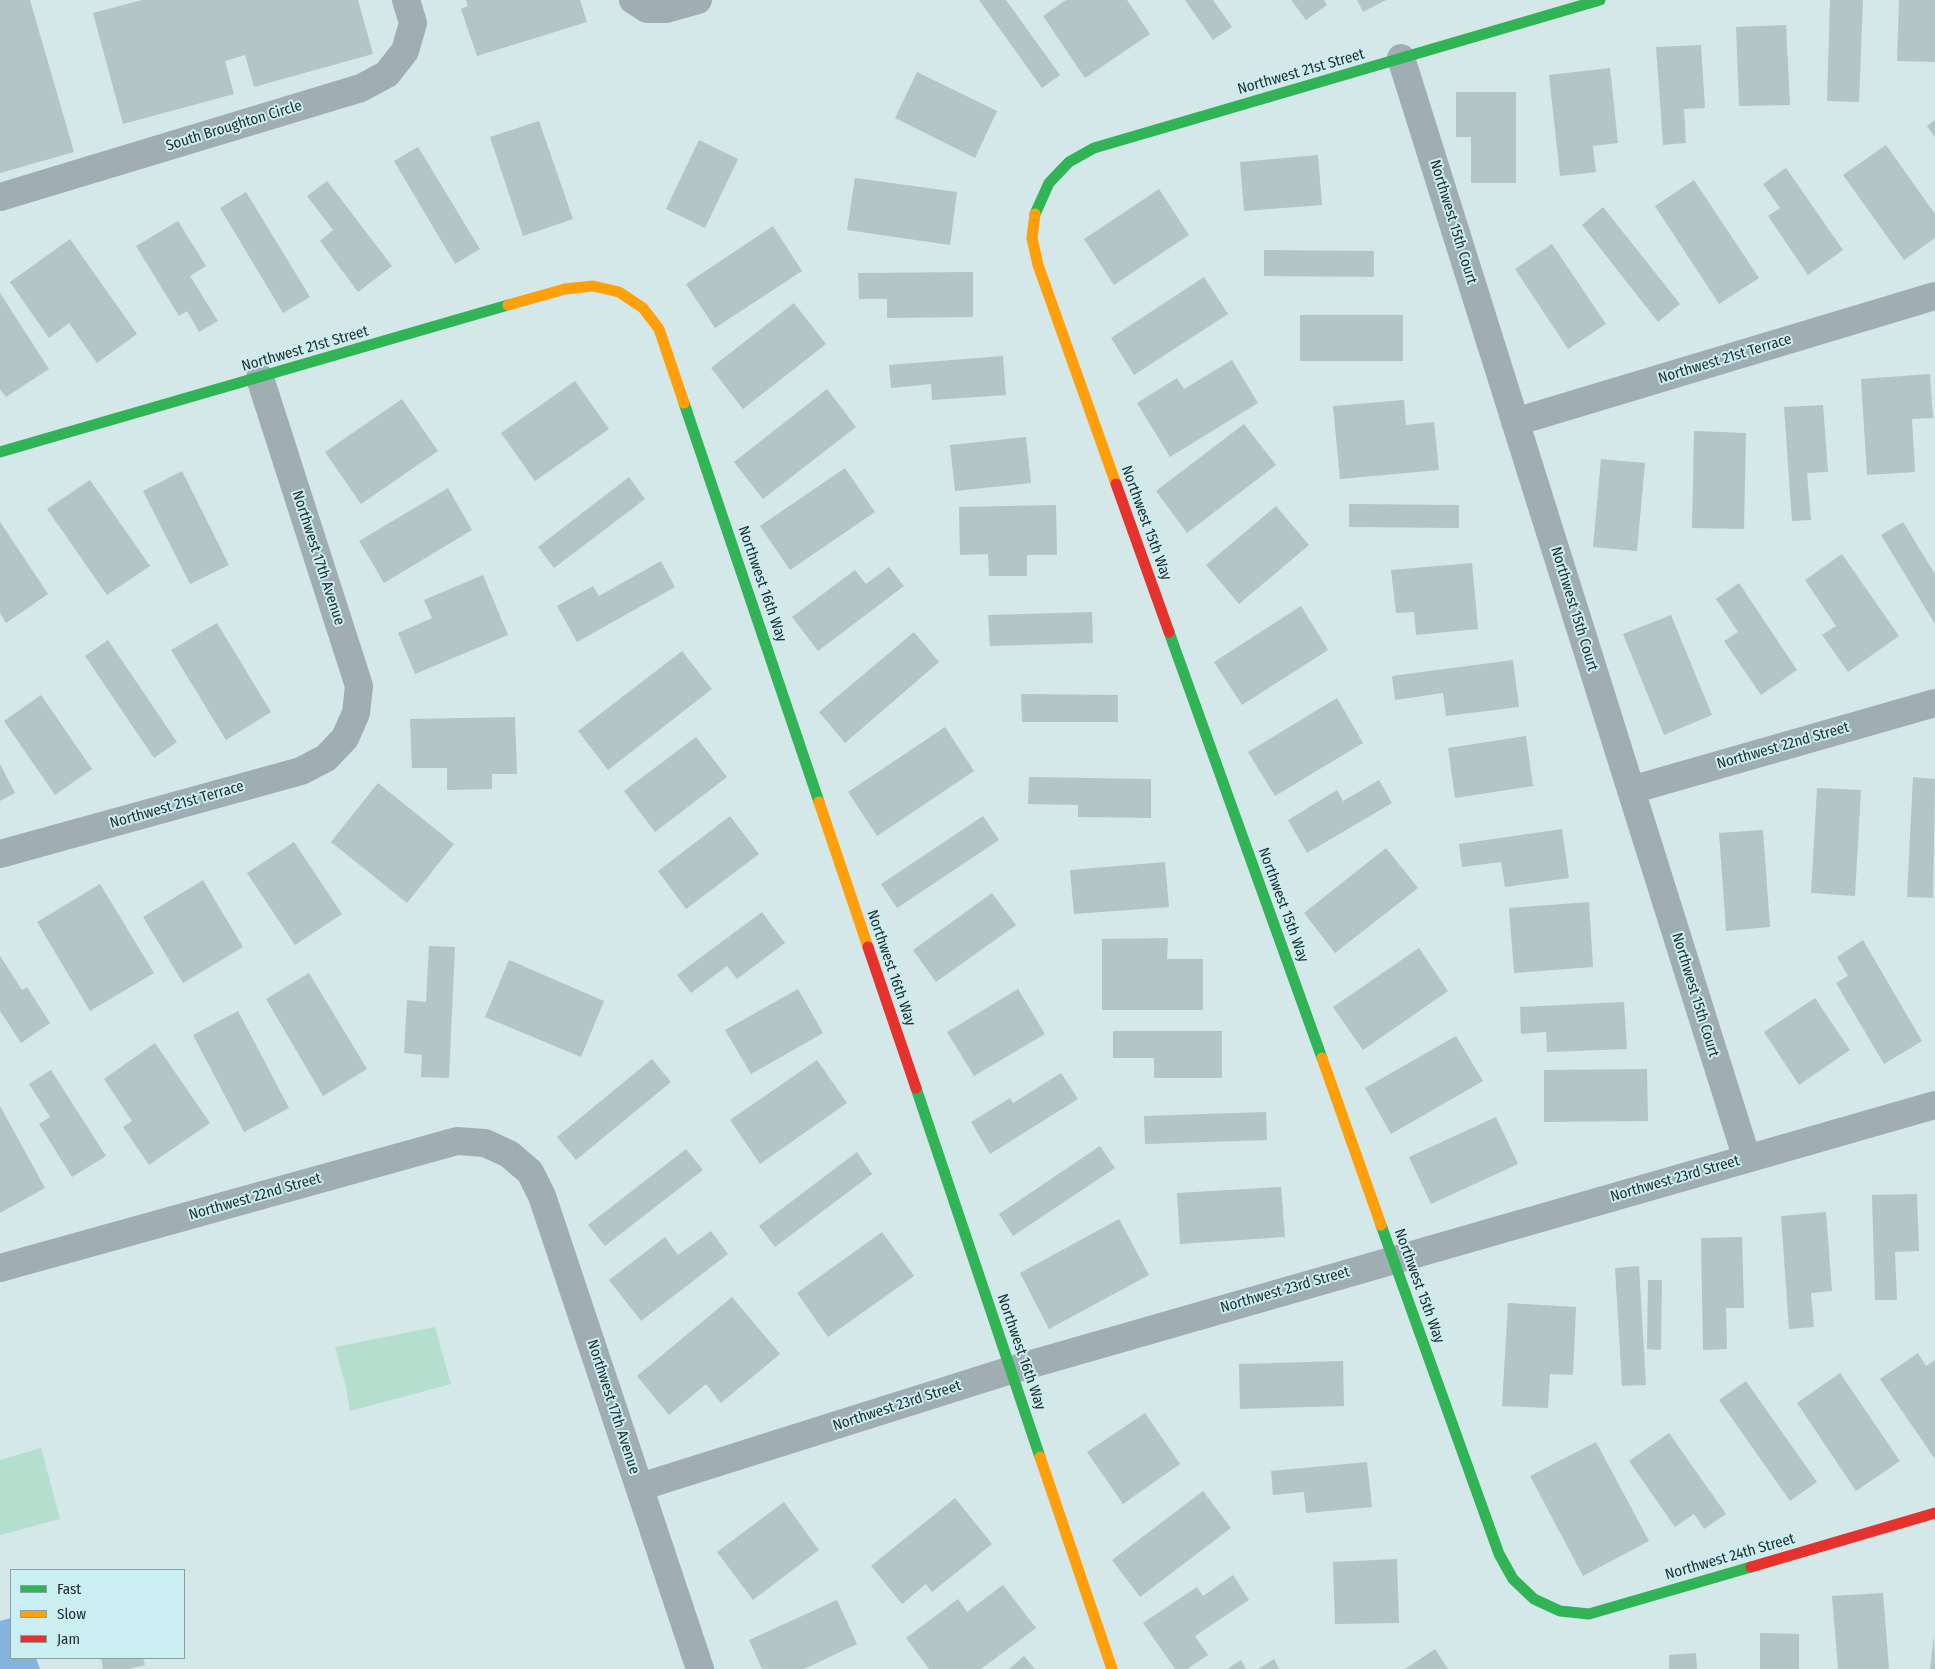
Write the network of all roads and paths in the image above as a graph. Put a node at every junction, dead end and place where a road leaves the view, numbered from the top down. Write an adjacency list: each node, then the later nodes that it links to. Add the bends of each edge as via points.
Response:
1 (406, 0): 6 (street, South Broughton Circle, via 413,24 405,51 387,74 361,88)
2 (633, 0): 3 (street, via 646,9 666,9)
3 (698, 0)
4 (1600, 0): 5 (street, Northwest 21st Street)
5 (1401, 58): 7 (street, Northwest 21st Street, via 1094,148 1069,162 1049,183); 11 (street, Northwest 15th Court)
6 (0, 197)
7 (1036, 209): 20 (street, Northwest 15th Way, via 1032,238 1038,265)
8 (619, 292): 10 (street, Northwest 21st Street, via 593,286 565,289); 22 (street, Northwest 16th Way, via 642,308 660,329)
9 (1935, 296): 11 (street, Northwest 21st Terrace)
10 (260, 378): 12 (street, Northwest 21st Street); 14 (street, Northwest 17th Avenue, via 359,686 356,713)
11 (1515, 422): 15 (street, Northwest 15th Court)
12 (0, 452)
13 (1935, 703): 15 (street, Northwest 22nd Street)
14 (345, 738): 16 (street, Northwest 21st Terrace, via 326,758 301,771)
15 (1631, 790): 19 (street, Northwest 15th Court)
16 (0, 854)
17 (1935, 1106): 19 (street, Northwest 23rd Street)
18 (509, 1154): 21 (street, Northwest 22nd Street, via 485,1143 457,1141); 23 (street, Northwest 17th Avenue, via 530,1172 542,1196)
19 (1747, 1159): 20 (street, Northwest 23rd Street)
20 (1394, 1259): 22 (street, Northwest 23rd Street); 25 (street, Northwest 15th Way, via 1499,1554 1513,1579)
21 (0, 1268)
22 (1011, 1370): 23 (street, Northwest 23rd Street); 27 (street, Northwest 16th Way)
23 (640, 1488): 26 (street, Northwest 17th Avenue)
24 (1935, 1513): 25 (street, Northwest 24th Street, via 1589,1614 1560,1611)
25 (1534, 1599)
26 (700, 1669)
27 (1112, 1669)

